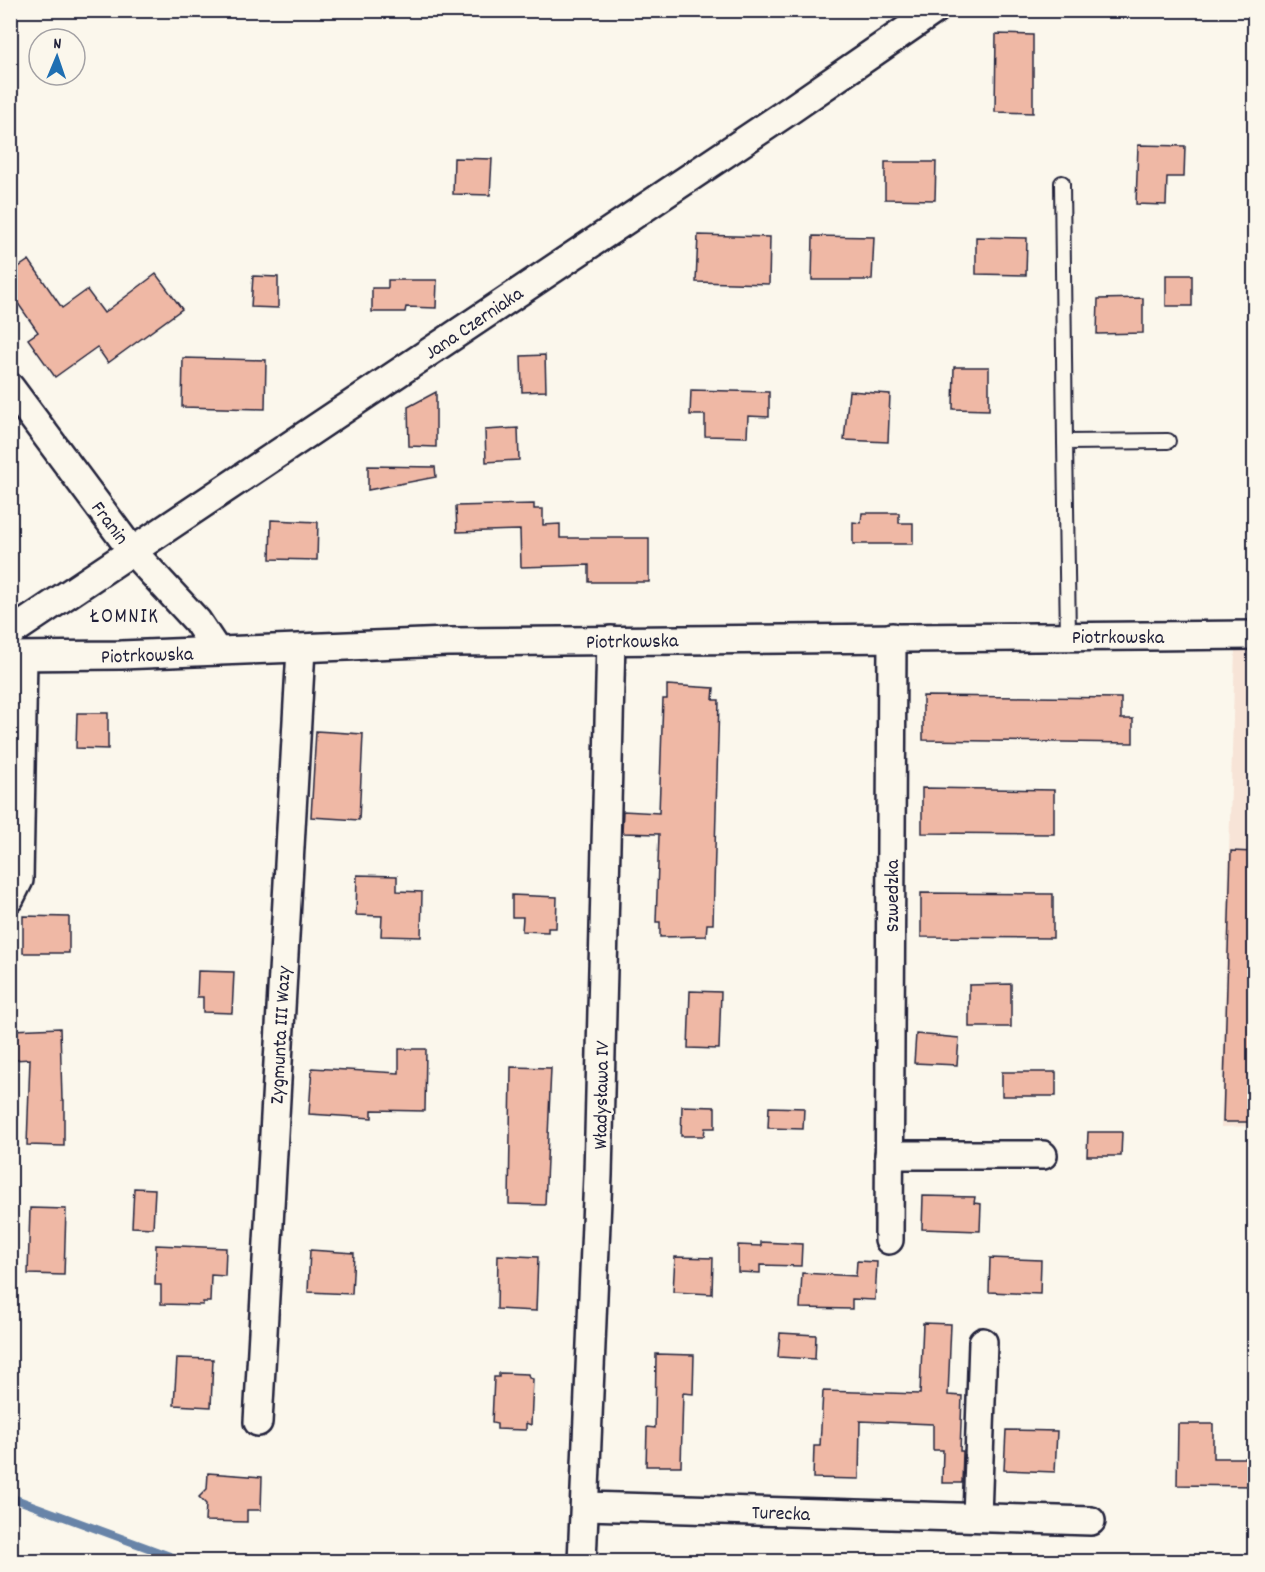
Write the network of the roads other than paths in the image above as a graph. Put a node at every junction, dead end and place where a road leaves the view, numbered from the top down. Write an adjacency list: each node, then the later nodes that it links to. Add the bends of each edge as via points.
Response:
1 (935, 10): 6 (street, Jana Czerniaka)
2 (1062, 183): 5 (lane)
3 (10, 387): 6 (street, Franin)
4 (1168, 441): 5 (lane)
5 (1065, 442): 9 (lane)
6 (132, 550): 7 (street, Jana Czerniaka); 13 (street, Franin, via 197,621)
7 (10, 633)
8 (1254, 635): 9 (street, Piotrkowska)
9 (1068, 636): 10 (street, Piotrkowska)
10 (892, 637): 11 (street, Piotrkowska); 16 (street, Szwedzka)
11 (610, 640): 12 (street, Piotrkowska); 21 (street, Władysława IV, via 598,1187)
12 (301, 649): 13 (street, Piotrkowska); 20 (street, Zygmunta III Wazy)
13 (217, 651): 14 (street, Piotrkowska)
14 (17, 657): 15 (street, via 19,880)
15 (10, 898)
16 (889, 1155): 17 (street); 18 (street, Szwedzka)
17 (1043, 1155)
18 (889, 1240)
19 (983, 1342): 22 (street)
20 (258, 1422)
21 (586, 1506): 22 (street, Turecka); 24 (street, Władysława IV)
22 (977, 1518): 23 (street, Turecka)
23 (1091, 1521)
24 (582, 1556)

